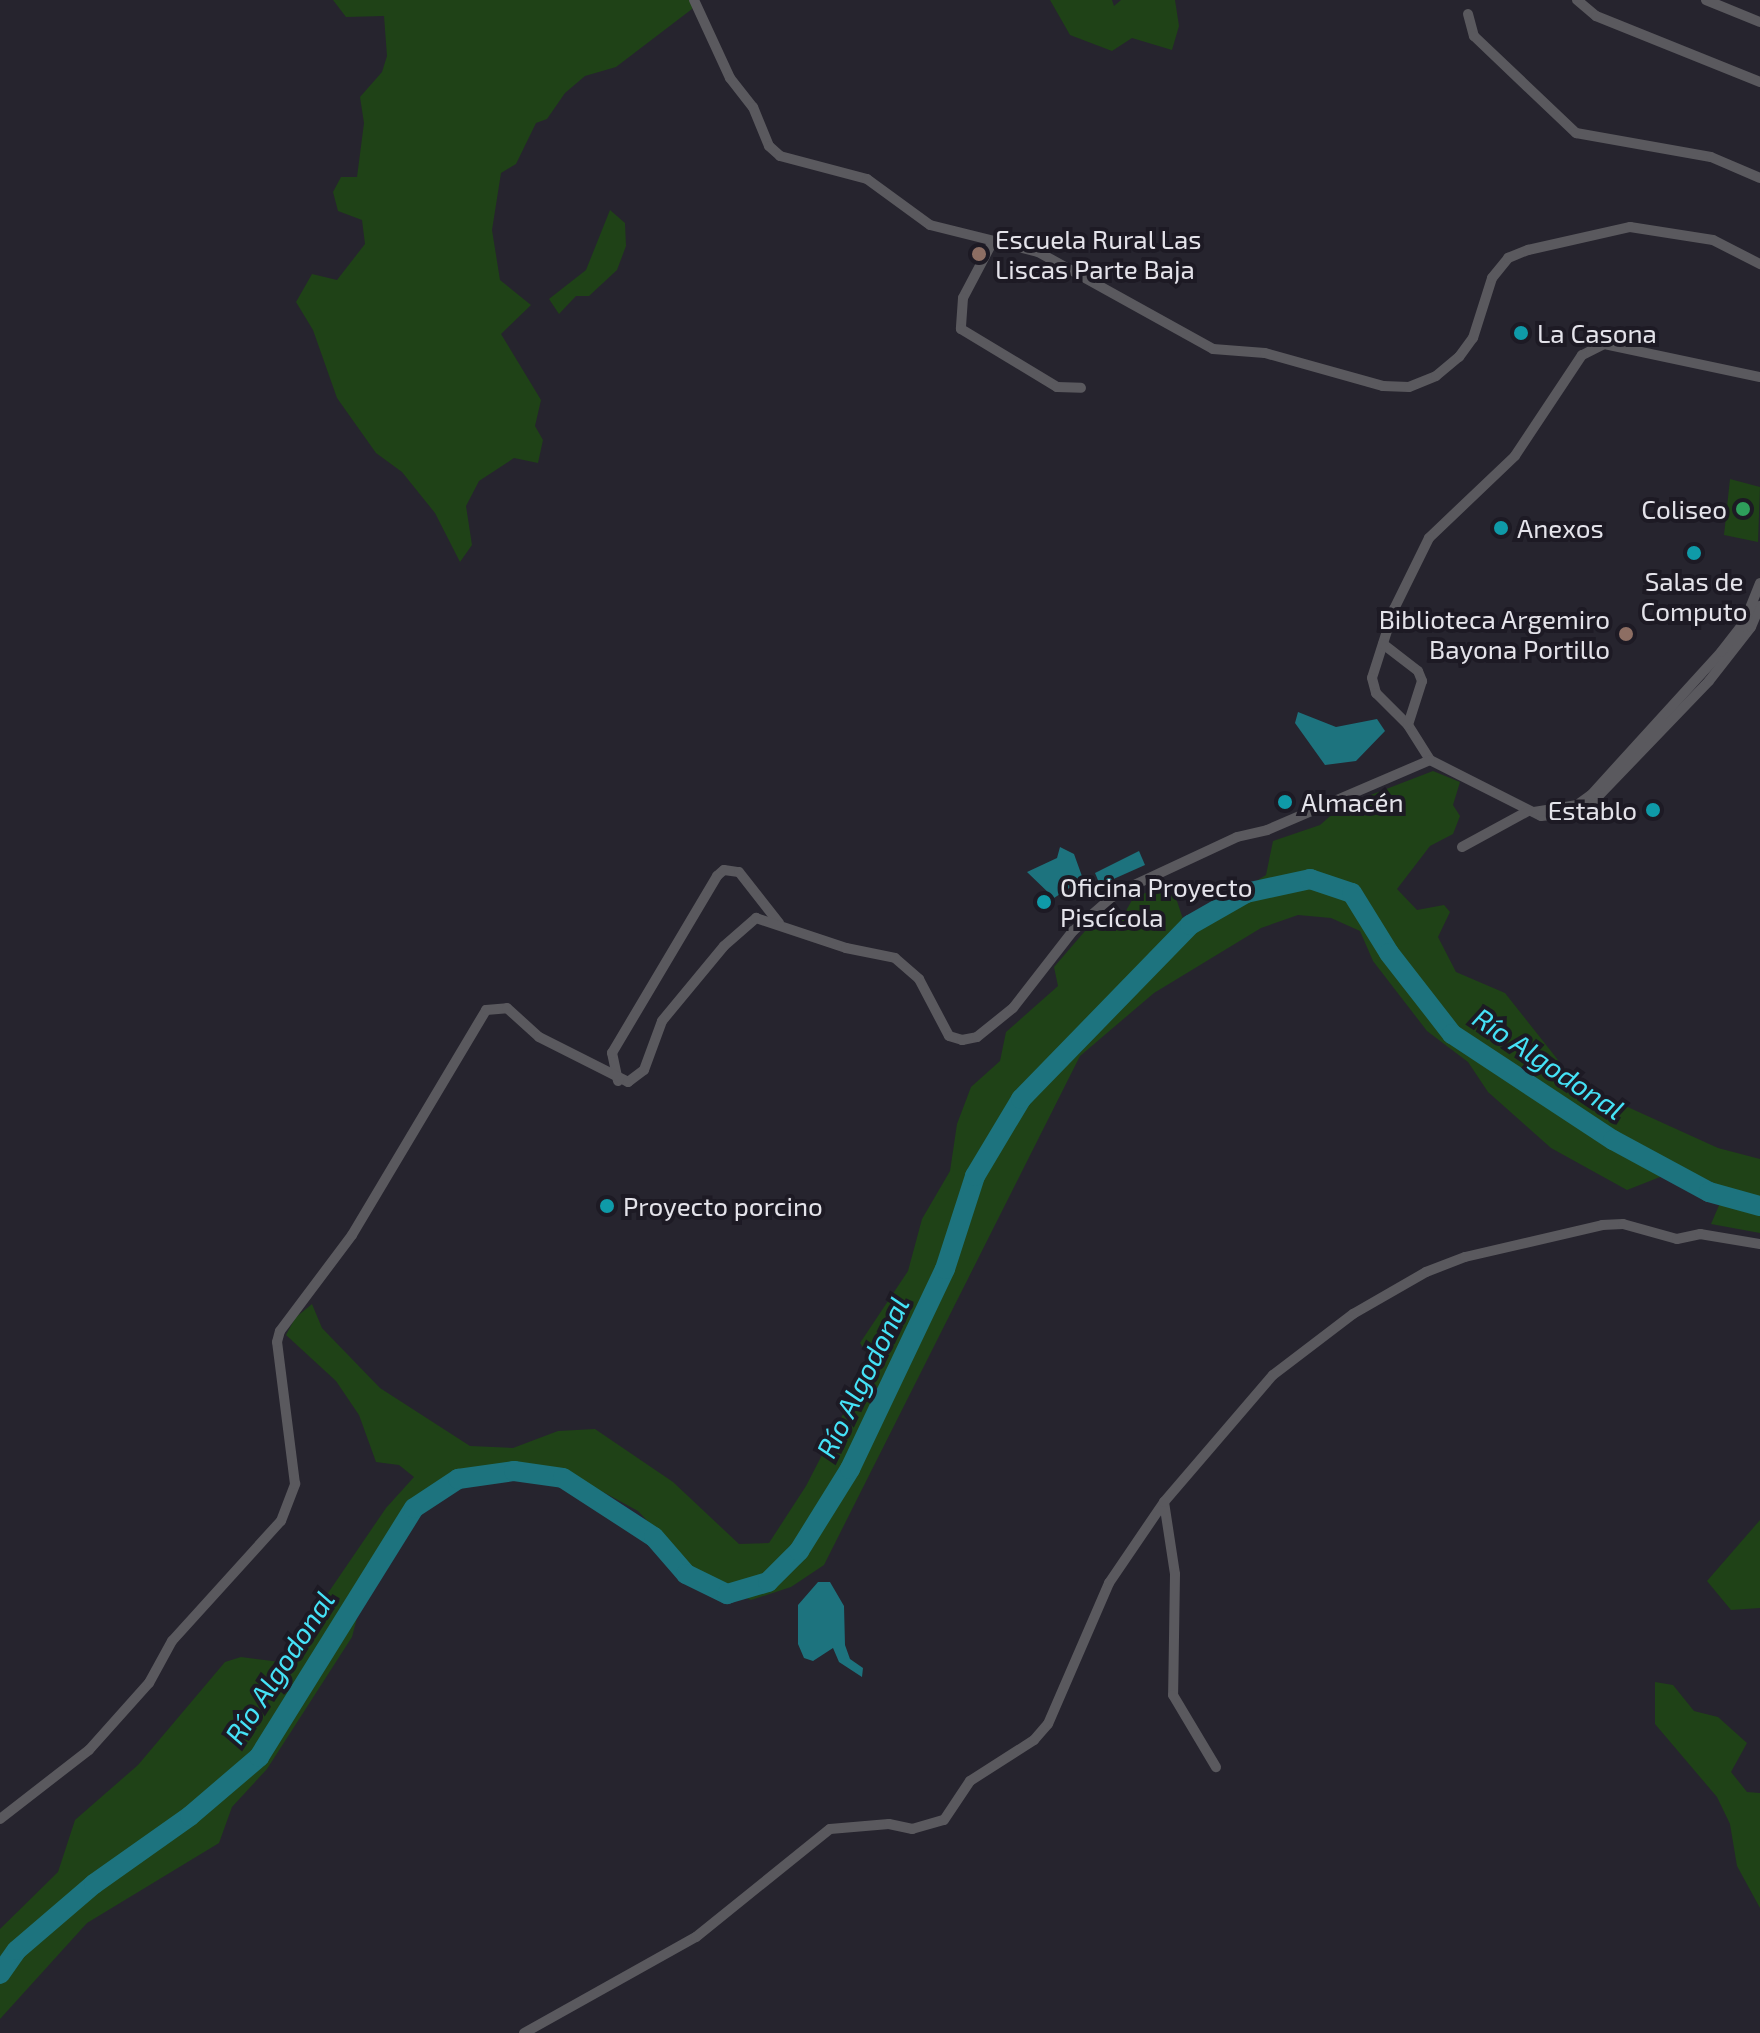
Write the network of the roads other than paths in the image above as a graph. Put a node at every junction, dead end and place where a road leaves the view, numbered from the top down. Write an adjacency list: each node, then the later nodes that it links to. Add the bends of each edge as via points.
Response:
1 (694, 0): 8 (street, via 730,78 780,156 867,179 930,225)
2 (1577, 0): 6 (street, via 1596,16)
3 (1706, 0): 5 (street)
4 (1468, 14): 7 (street, via 1474,36 1576,133 1711,157)
5 (1760, 22)
6 (1760, 82)
7 (1760, 178)
8 (993, 241): 9 (street, via 1038,252 1195,343 1265,353 1383,386 1409,387 1436,376 1459,357 1473,338 1492,278 1508,258 1528,250 1630,227 1713,240); 11 (street, via 963,298 961,329 1057,387)
9 (1760, 264)
10 (1760, 377): 14 (street, via 1604,344 1582,355 1515,456 1429,538 1413,564)
11 (1081, 388)
12 (1760, 583): 15 (street)
13 (1760, 606): 15 (street)
14 (1383, 644): 16 (street, via 1372,678 1376,693); 16 (street, via 1422,681)
15 (1724, 655): 18 (street, via 1596,802 1583,812)
16 (1408, 725): 17 (street)
17 (1430, 760): 18 (street); 20 (street, via 1267,830 1237,837 1117,893 1073,931 1013,1008 977,1037 949,1036 909,965 821,941)
18 (1531, 812): 19 (street)
19 (1462, 847)
20 (779, 923): 21 (street, via 756,918 744,925 662,1021 637,1078); 21 (street, via 739,872 732,869 717,876 612,1053)
21 (618, 1081): 25 (street, via 528,1030 507,1008 486,1010 476,1021 384,1185 280,1331 277,1342 295,1484 281,1521 172,1641 149,1683 89,1750)
22 (1760, 1244): 23 (street, via 1700,1234 1677,1239 1623,1224 1602,1225 1465,1257 1426,1272 1353,1314 1273,1375)
23 (1164, 1502): 24 (street, via 1175,1574 1173,1695); 26 (street, via 1109,1583 1048,1724 1034,1740 970,1781 944,1820 912,1829 889,1824 830,1829 696,1937)
24 (1216, 1767)
25 (0, 1819)
26 (524, 2033)

